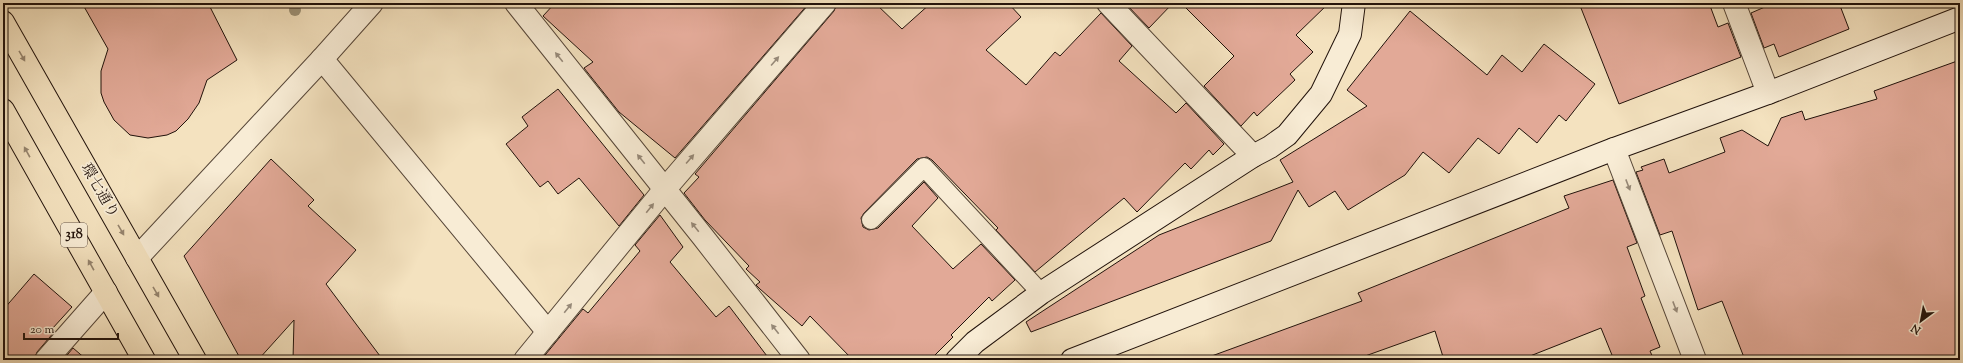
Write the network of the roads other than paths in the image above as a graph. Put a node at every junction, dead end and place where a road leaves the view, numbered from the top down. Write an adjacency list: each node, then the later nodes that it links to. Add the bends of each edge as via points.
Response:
1 (372, 3): 9 (street)
2 (516, 3): 14 (street, one-way to 2)
3 (825, 3): 14 (street, one-way to 3)
4 (1108, 3): 13 (street)
5 (1354, 3): 13 (street, via 1350,34 1321,94 1287,135)
6 (1734, 3): 10 (street)
7 (1960, 18): 10 (street)
8 (3, 22): 16 (main road, 環七通り, one-way to 16)
9 (322, 59): 16 (street); 19 (street)
10 (1768, 93): 12 (street)
11 (3, 110): 17 (main road, 318, one-way to 11)
12 (1614, 149): 26 (street); 27 (street, one-way to 27)
13 (1253, 156): 18 (street)
14 (665, 189): 19 (street, one-way to 14); 24 (street, one-way to 14)
15 (871, 220): 18 (lane, via 924,167)
16 (137, 258): 22 (main road, 環七通り, one-way to 22)
17 (106, 292): 20 (street); 21 (main road, 318)
18 (1041, 293): 25 (street, via 975,342)
19 (548, 332): 23 (street)
20 (46, 360)
21 (144, 360)
22 (195, 360)
23 (525, 360)
24 (799, 360)
25 (957, 360)
26 (1072, 360)
27 (1696, 360)

